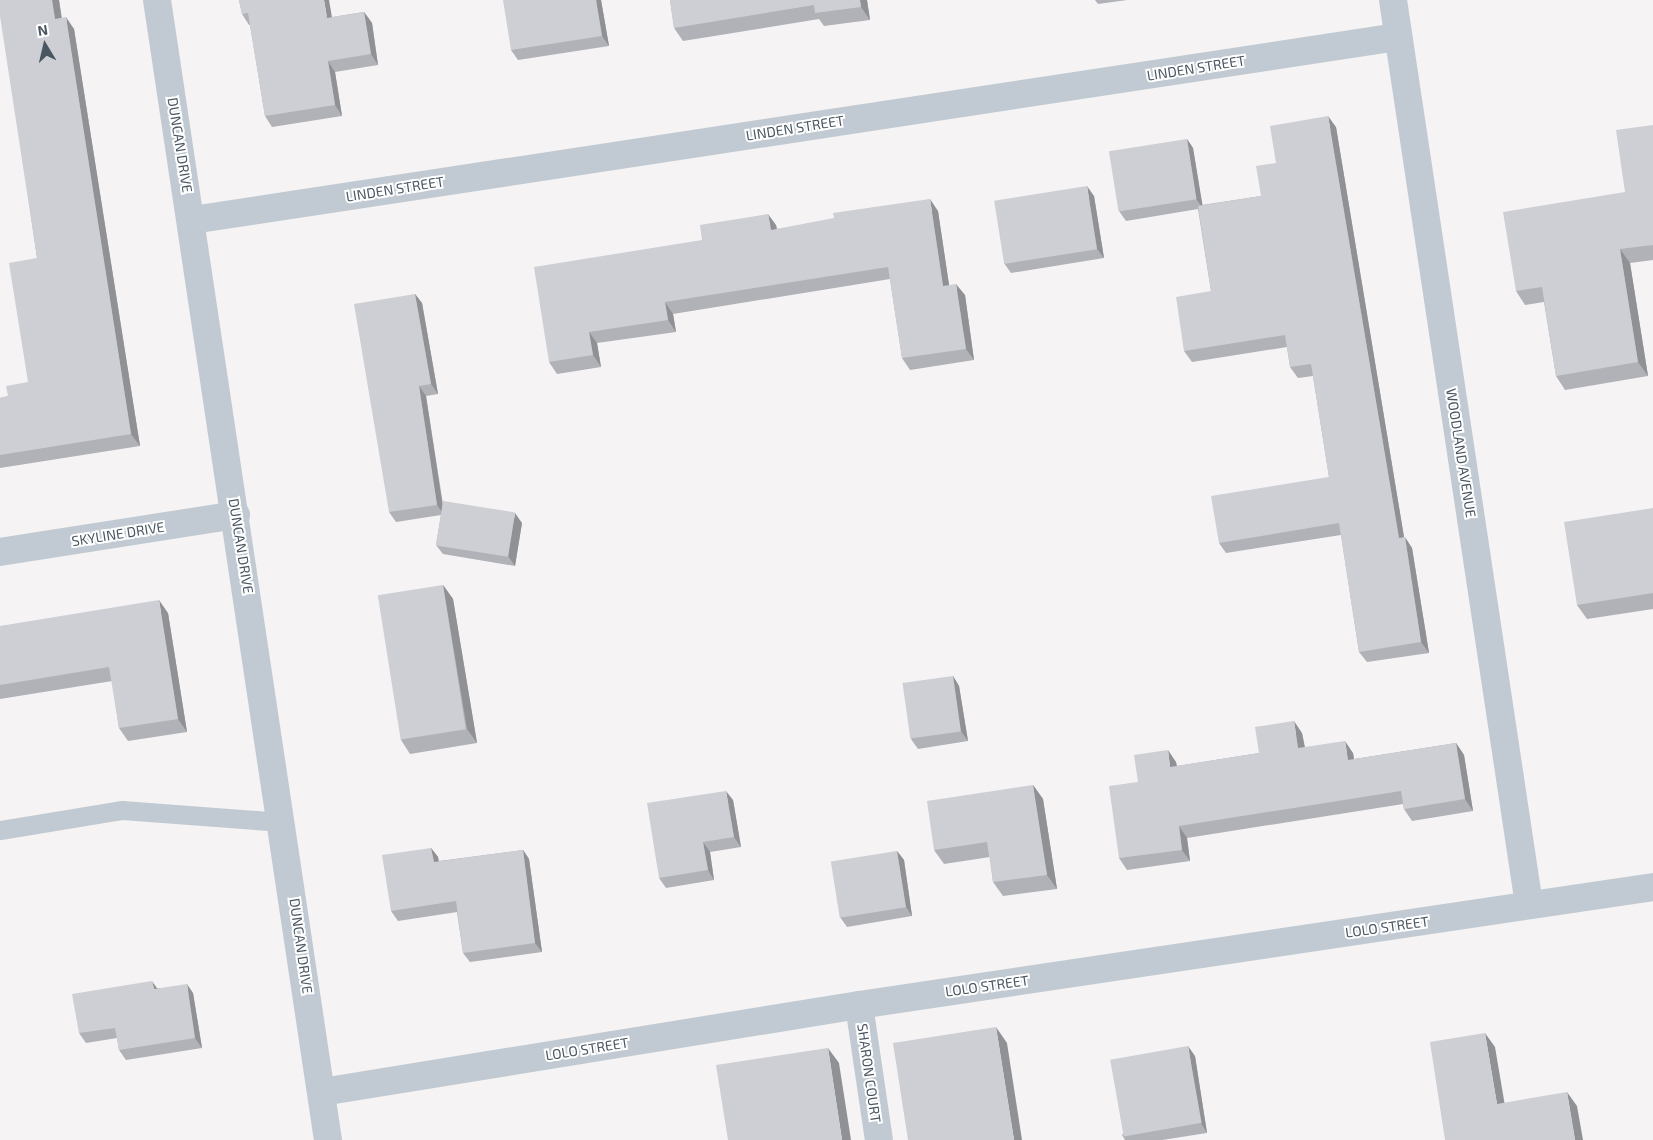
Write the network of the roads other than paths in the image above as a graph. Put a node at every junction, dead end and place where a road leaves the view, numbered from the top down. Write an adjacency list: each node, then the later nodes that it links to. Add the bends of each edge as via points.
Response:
1 (157, 0): 4 (street, DUNCAN DRIVE)
2 (1392, 0): 3 (street, WOODLAND AVENUE)
3 (1398, 37): 4 (street, LINDEN STREET); 10 (street, WOODLAND AVENUE)
4 (192, 220): 5 (street, DUNCAN DRIVE)
5 (236, 515): 6 (street, SKYLINE DRIVE); 7 (street, DUNCAN DRIVE)
6 (0, 552)
7 (283, 822): 8 (lane, via 122,810); 12 (street, DUNCAN DRIVE)
8 (0, 830)
9 (1653, 887): 10 (street, LOLO STREET)
10 (1529, 905): 11 (street, LOLO STREET)
11 (859, 1005): 12 (street, LOLO STREET); 14 (street, SHARON COURT)
12 (322, 1092): 13 (street, DUNCAN DRIVE)
13 (328, 1140)
14 (879, 1140)

